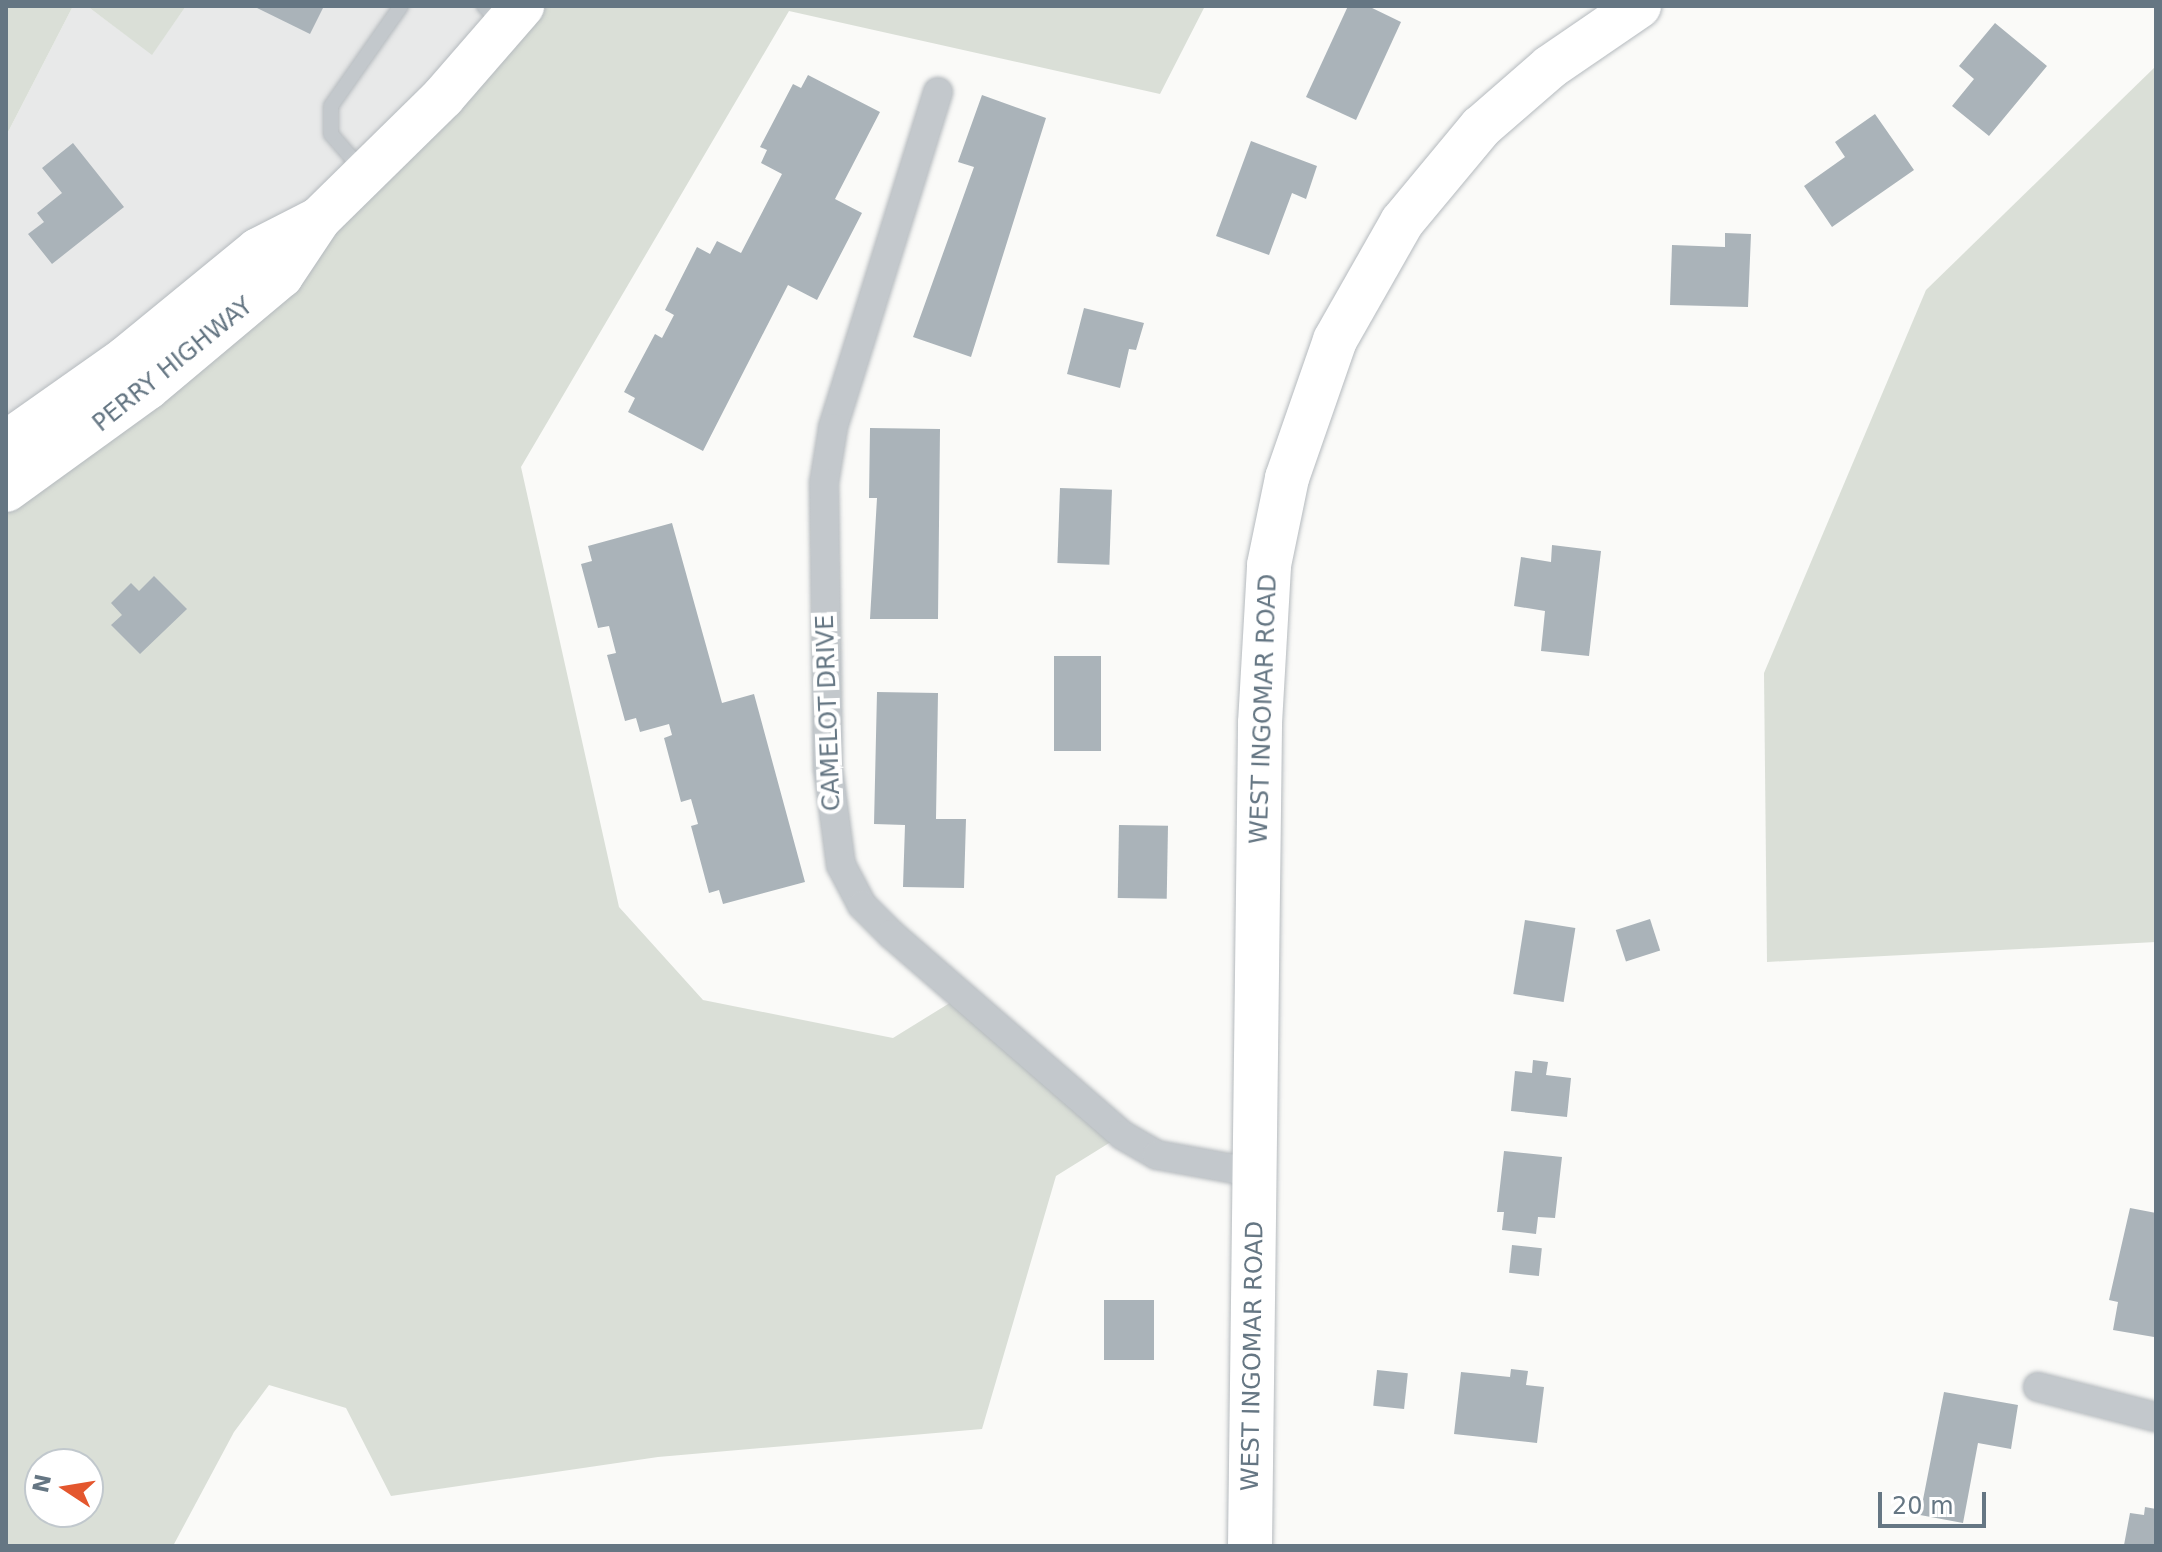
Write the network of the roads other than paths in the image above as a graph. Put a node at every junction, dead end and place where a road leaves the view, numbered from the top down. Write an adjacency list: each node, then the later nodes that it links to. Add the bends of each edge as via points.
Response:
1 (401, 6): 5 (lane, via 331,106 331,134)
2 (1639, 6): 9 (main road, WEST INGOMAR ROAD, via 1550,67 1481,127 1436,180 1379,259 1311,398 1277,521 1264,630)
3 (504, 13): 5 (main road, PERRY HIGHWAY)
4 (938, 92): 9 (street, CAMELOT DRIVE, via 833,428 824,483 828,768 832,828 841,865 862,905 891,934 1122,1135 1157,1155)
5 (366, 174): 6 (main road, PERRY HIGHWAY)
6 (319, 219): 7 (main road, PERRY HIGHWAY, via 258,250 125,359); 8 (main road, PERRY HIGHWAY, via 281,276 220,329)
7 (6, 443)
8 (6, 490)
9 (1256, 1173): 12 (main road, WEST INGOMAR ROAD)
10 (2038, 1387): 11 (street)
11 (2156, 1417)
12 (1250, 1546)

